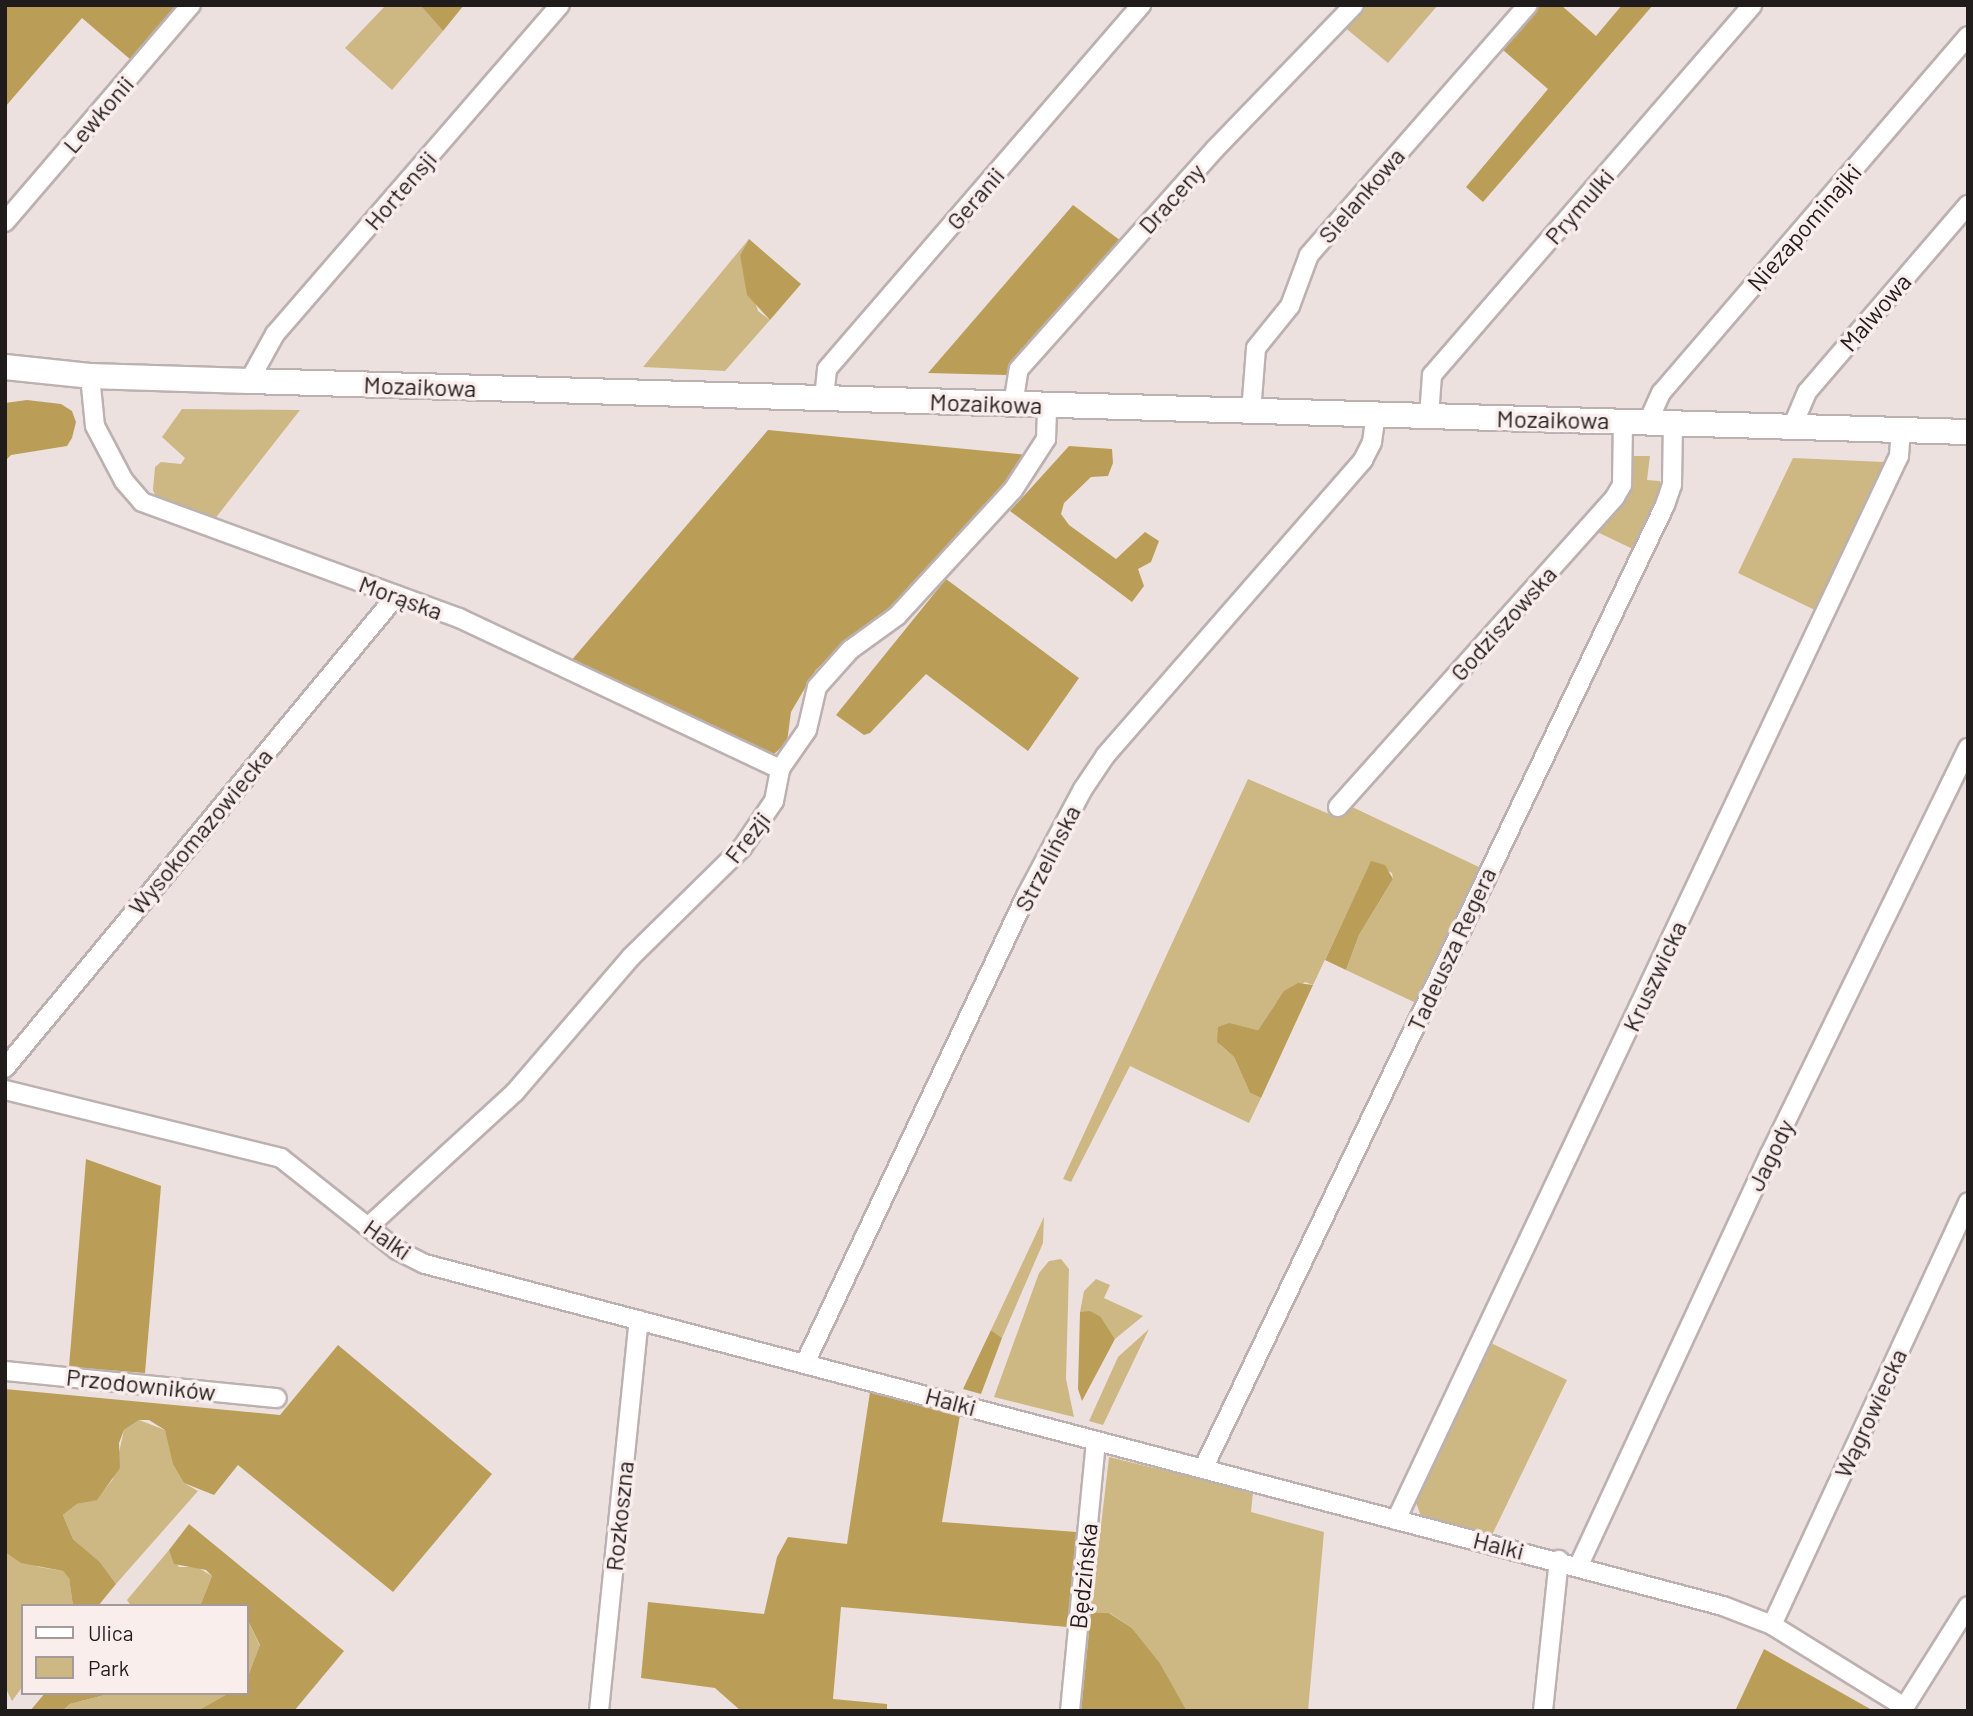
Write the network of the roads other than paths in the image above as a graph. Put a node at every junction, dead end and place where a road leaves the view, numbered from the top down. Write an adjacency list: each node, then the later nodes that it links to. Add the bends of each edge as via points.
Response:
1 (191, 5): 9 (street, Lewkonii)
2 (560, 5): 12 (street, Hortensji, via 275,334)
3 (1141, 5): 13 (street, Geranii, via 827,369)
4 (1354, 5): 14 (street, Draceny, via 1215,149 1019,369)
5 (1528, 5): 16 (street, Sielankowa, via 1309,255 1290,306 1256,348)
6 (1752, 5): 18 (street, Prymulki, via 1432,375)
7 (1968, 36): 20 (street, Niezapominajki, via 1661,393)
8 (1968, 205): 22 (street, Malwowa, via 1807,392)
9 (5, 222)
10 (5, 367): 11 (street, Mozaikowa)
11 (90, 376): 12 (street, Mozaikowa); 25 (street, Morąska, via 92,411 102,442 142,502)
12 (249, 381): 13 (street, Mozaikowa)
13 (824, 398): 14 (street, Mozaikowa)
14 (1013, 405): 15 (street, Mozaikowa)
15 (1047, 405): 16 (street, Mozaikowa); 27 (street, Frezji, via 1046,439 1036,462 897,616 850,650 825,676 817,687 807,730)
16 (1251, 412): 17 (street, Mozaikowa)
17 (1376, 415): 18 (street, Mozaikowa); 34 (street, Strzelińska, via 1372,442 1363,460 1105,755 1083,789 1037,875)
18 (1429, 416): 19 (street, Mozaikowa)
19 (1623, 421): 20 (street, Mozaikowa); 28 (street, Godziszowska, via 1622,485 1615,497)
20 (1648, 422): 21 (street, Mozaikowa)
21 (1673, 423): 22 (street, Mozaikowa); 38 (street, Tadeusza Regera, via 1672,485 1665,505)
22 (1793, 425): 23 (street, Mozaikowa)
23 (1901, 429): 24 (street, Mozaikowa); 39 (street, Kruszwicka, via 1899,456)
24 (1968, 432)
25 (397, 595): 27 (street, Morąska, via 470,623); 29 (street, Wysokomazowiecka)
26 (1968, 748): 41 (street, Jagody, via 1700,1302)
27 (780, 769): 32 (street, Frezji, via 774,801 743,848 631,957 515,1091)
28 (1338, 807)
29 (5, 1068)
30 (5, 1090): 32 (street, Halki, via 281,1158)
31 (1968, 1202): 43 (street, Wągrowiecka)
32 (369, 1226): 33 (street, Halki, via 397,1250 425,1264)
33 (639, 1320): 34 (street, Halki); 45 (street, Rozkoszna)
34 (806, 1361): 37 (street, Halki)
35 (5, 1371): 36 (street, Przodowników)
36 (277, 1398)
37 (1096, 1441): 38 (street, Halki); 46 (street, Będzińska)
38 (1203, 1469): 39 (street, Halki)
39 (1396, 1520): 40 (street, Halki)
40 (1559, 1560): 41 (street, Halki); 47 (street)
41 (1579, 1565): 43 (street, Halki, via 1723,1606)
42 (1968, 1606): 44 (street)
43 (1772, 1625): 44 (street, Halki)
44 (1903, 1709)
45 (599, 1711)
46 (1070, 1711)
47 (1543, 1711)

